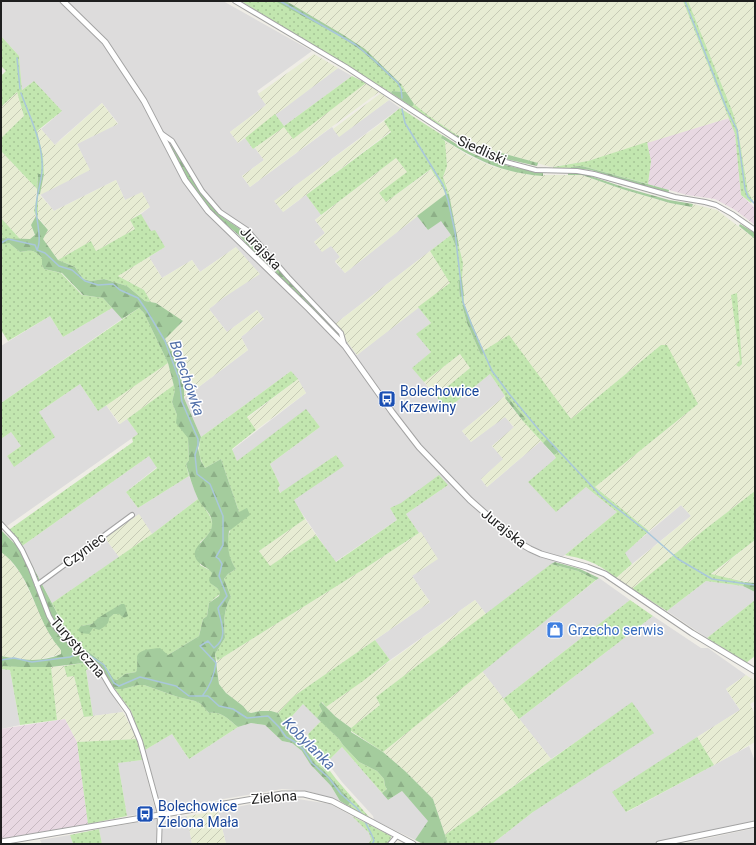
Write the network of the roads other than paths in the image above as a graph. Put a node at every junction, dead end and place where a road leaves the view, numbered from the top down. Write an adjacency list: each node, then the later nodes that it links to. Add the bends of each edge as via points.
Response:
1 (63, 1): 3 (street, Jurajska, via 105,42 144,101)
2 (236, 1): 4 (street, Siedliski, via 346,67 465,145 495,159 536,170 594,174 675,197 716,205)
3 (162, 134): 5 (street, Jurajska, via 186,180 208,211); 5 (street, Jurajska, via 172,141 202,191 220,212 247,230 341,333)
4 (755, 230)
5 (344, 346): 9 (street, Jurajska, via 427,456 470,500 518,542 541,554 587,566 605,574 692,633)
6 (132, 515): 8 (street, Czyniec)
7 (1, 524): 8 (street, Turystyczna, via 22,550)
8 (37, 585): 10 (street, Turystyczna, via 56,628 99,668 128,712 140,741)
9 (755, 671)
10 (160, 814): 12 (street, Zielona, via 282,794 304,794 332,801); 13 (street, Zielona); 14 (street, Turystyczna)
11 (755, 824): 17 (street)
12 (397, 836): 15 (street); 16 (street, Zielona)
13 (1, 842)
14 (159, 844)
15 (390, 844)
16 (413, 844)
17 (659, 844)

